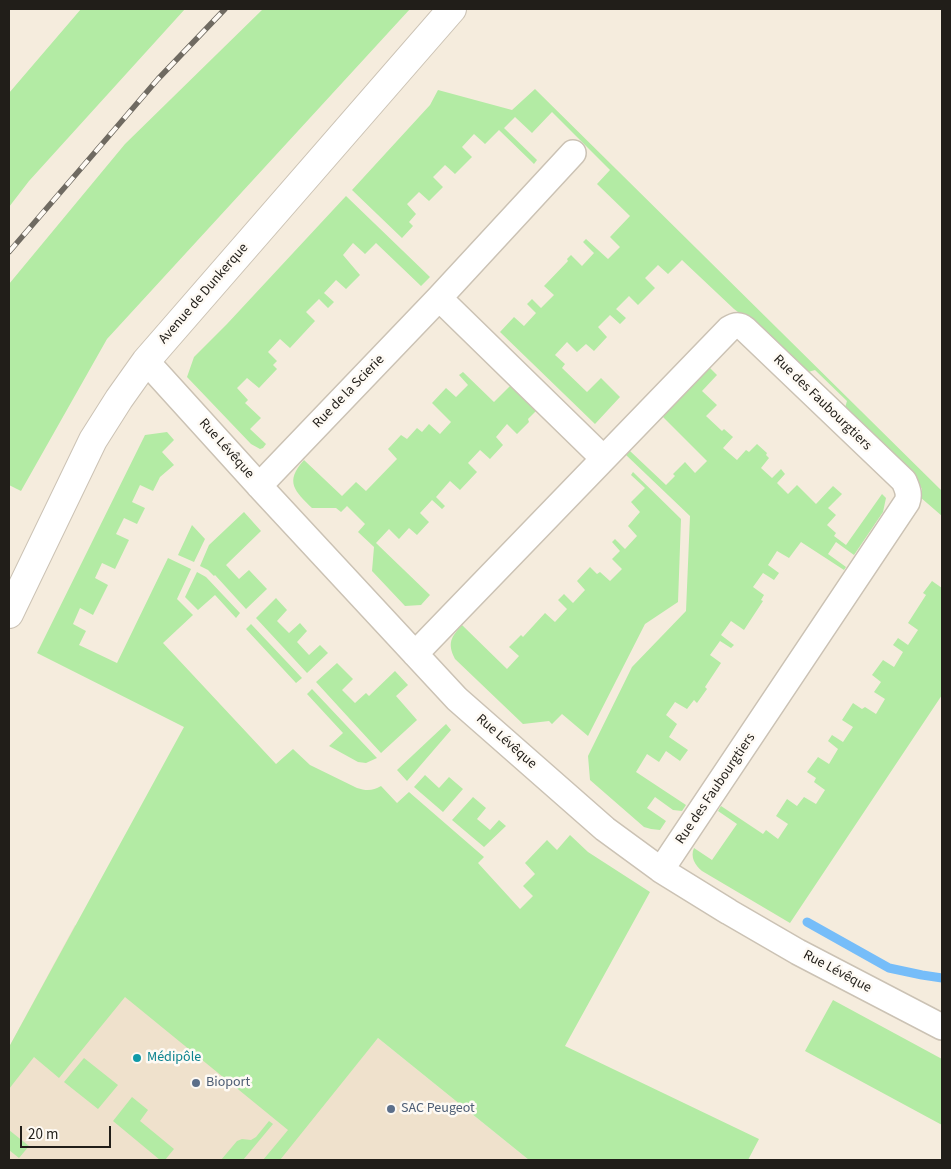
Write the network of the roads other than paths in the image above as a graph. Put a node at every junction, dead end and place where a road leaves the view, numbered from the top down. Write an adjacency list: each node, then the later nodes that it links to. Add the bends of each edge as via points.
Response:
1 (452, 9): 4 (main road, Avenue de Dunkerque)
2 (573, 153): 3 (street, Rue de la Scierie)
3 (439, 298): 5 (street); 6 (street, Rue de la Scierie)
4 (146, 361): 6 (street, Rue Lévêque); 7 (main road, Avenue de Dunkerque, via 93,440)
5 (603, 458): 8 (street, Rue des Faubourgtiers); 9 (street, Rue des Faubourgtiers, via 729,329 737,325 742,326 904,481 909,498)
6 (259, 486): 8 (street, Rue Lévêque)
7 (9, 614)
8 (414, 654): 9 (street, Rue Lévêque, via 457,698 589,816)
9 (661, 870): 10 (street, Rue Lévêque, via 798,952)
10 (942, 1027)

